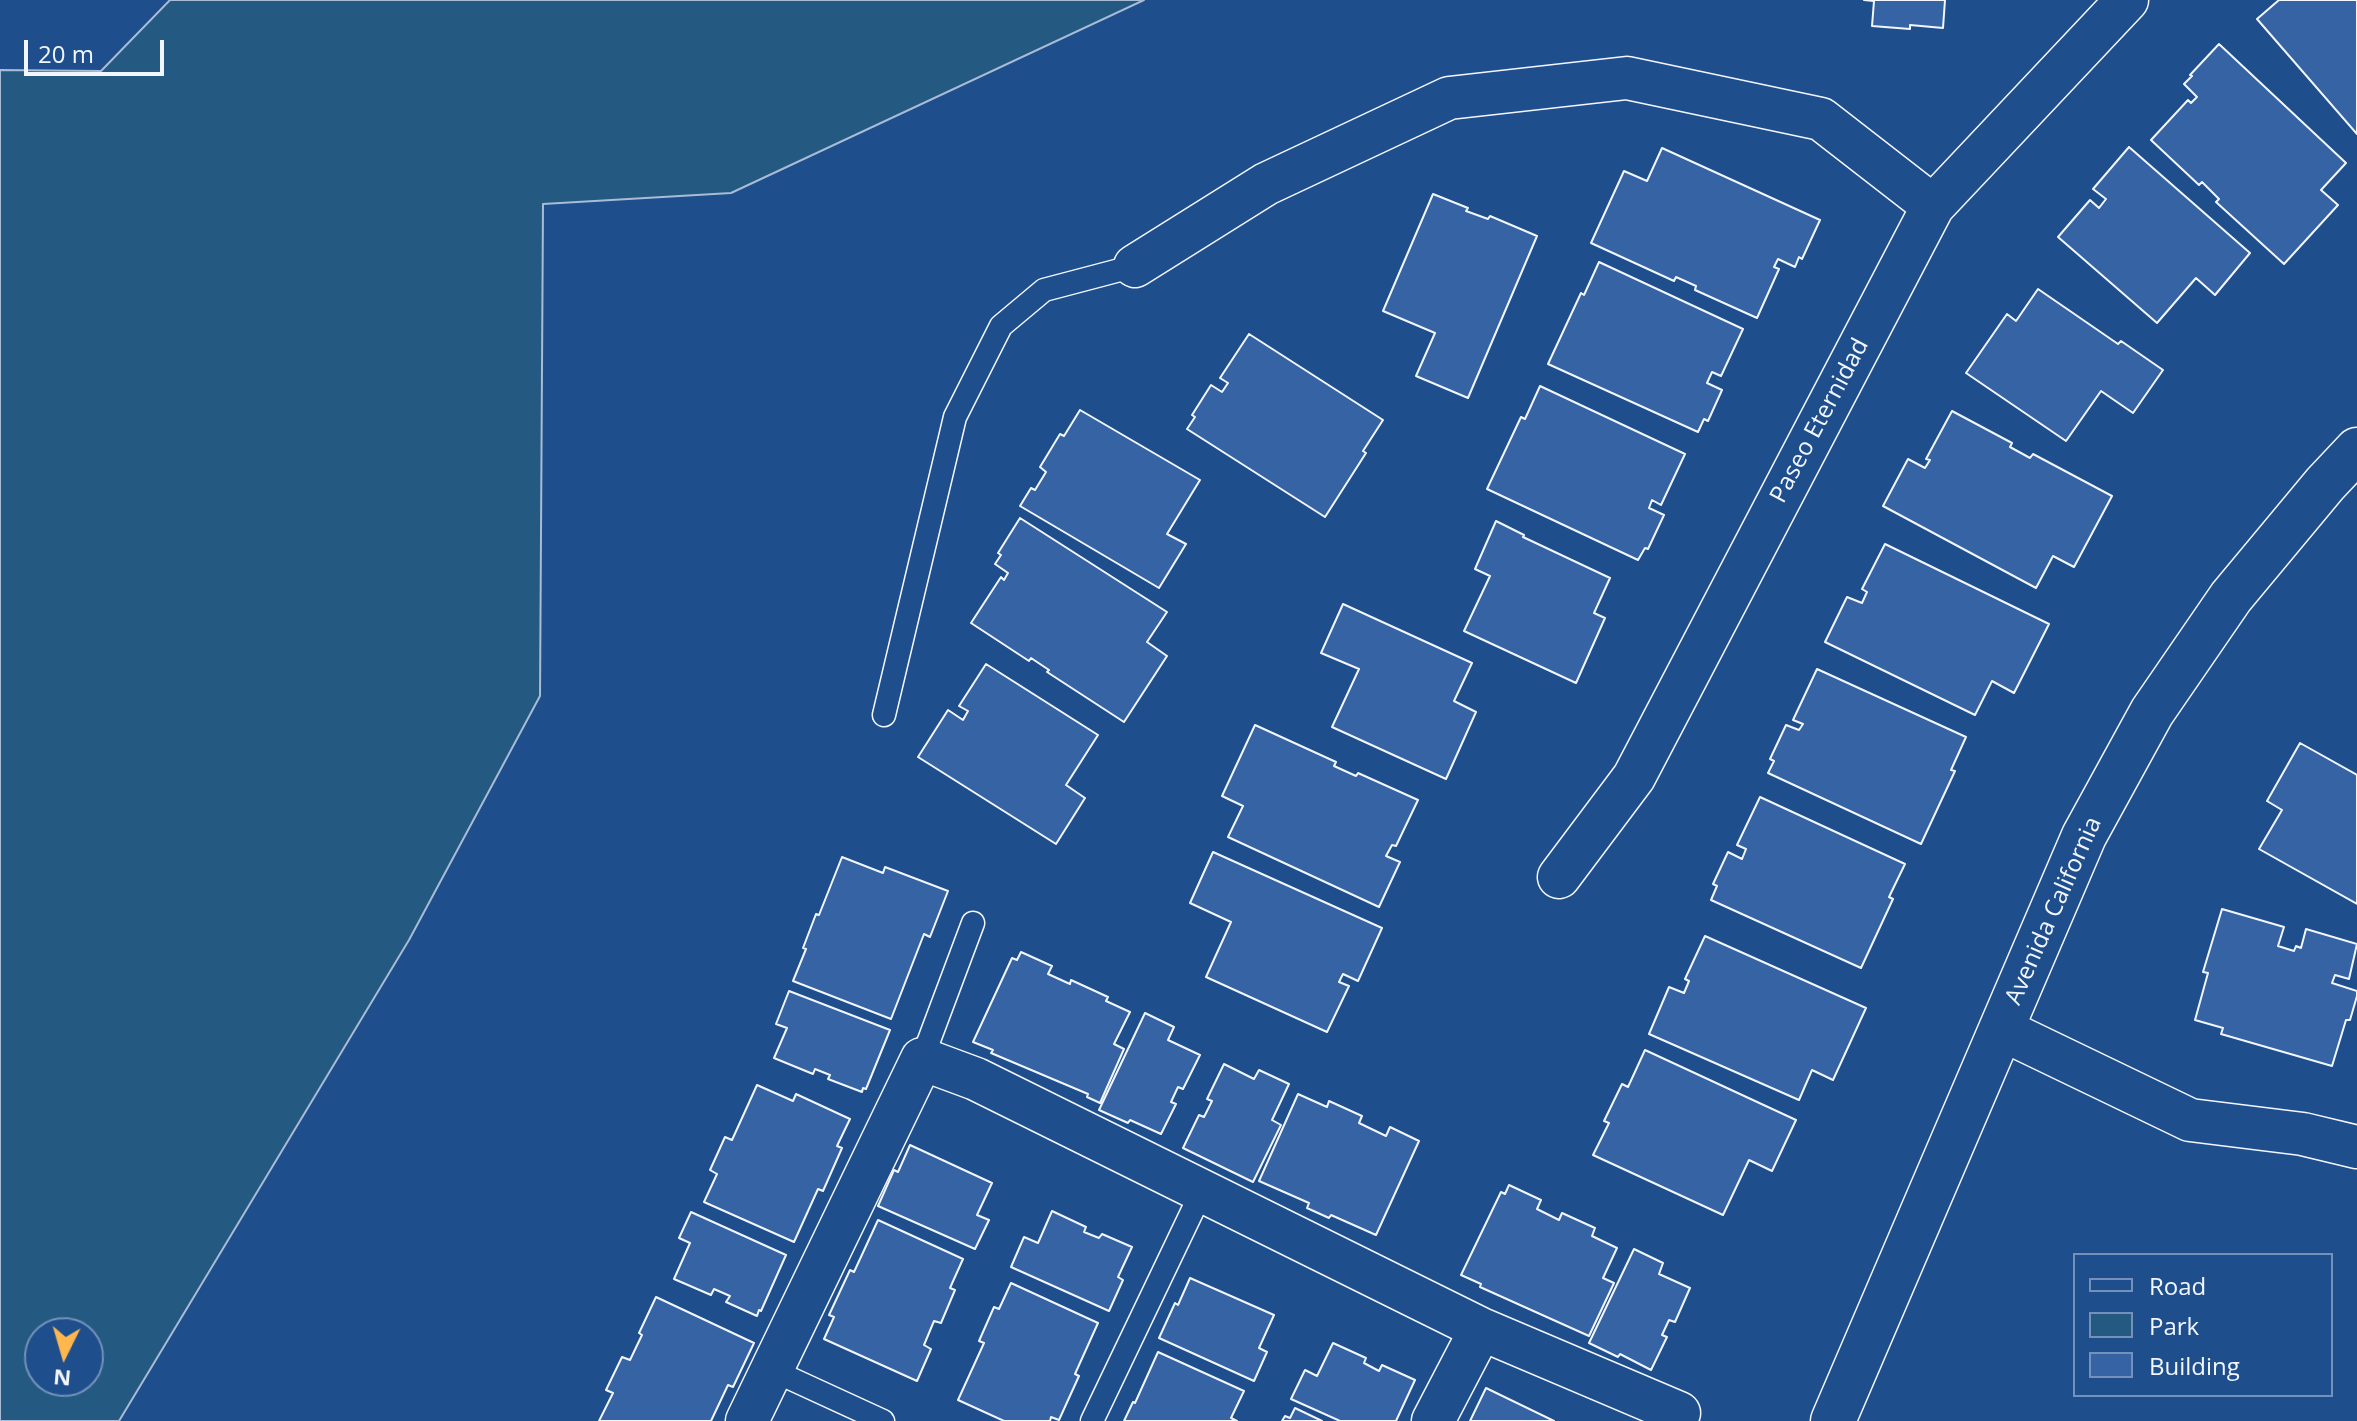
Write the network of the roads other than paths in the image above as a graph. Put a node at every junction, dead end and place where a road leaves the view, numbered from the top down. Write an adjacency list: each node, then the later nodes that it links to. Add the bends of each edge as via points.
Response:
1 (2127, 0): 2 (street, Paseo Eternidad)
2 (1933, 206): 3 (street, via 1821,119 1627,78 1449,98 1266,184); 6 (street, Paseo Eternidad, via 1634,777)
3 (1135, 266): 5 (lane, via 1044,290 1001,326 955,417)
4 (2357, 450): 8 (street, Avenida California, via 2231,597 2152,712 2084,836)
5 (884, 715)
6 (1559, 877)
7 (973, 923): 9 (lane)
8 (2001, 1029): 10 (street, via 2190,1120 2303,1134); 19 (street, Avenida California)
9 (922, 1059): 11 (street, via 976,1079); 13 (street)
10 (2357, 1147)
11 (1202, 1191): 12 (street); 17 (lane)
12 (1481, 1329): 14 (street); 18 (street)
13 (772, 1370): 15 (street); 16 (lane)
14 (1679, 1413)
15 (747, 1421)
16 (883, 1421)
17 (1092, 1421)
18 (1433, 1421)
19 (1833, 1421)

